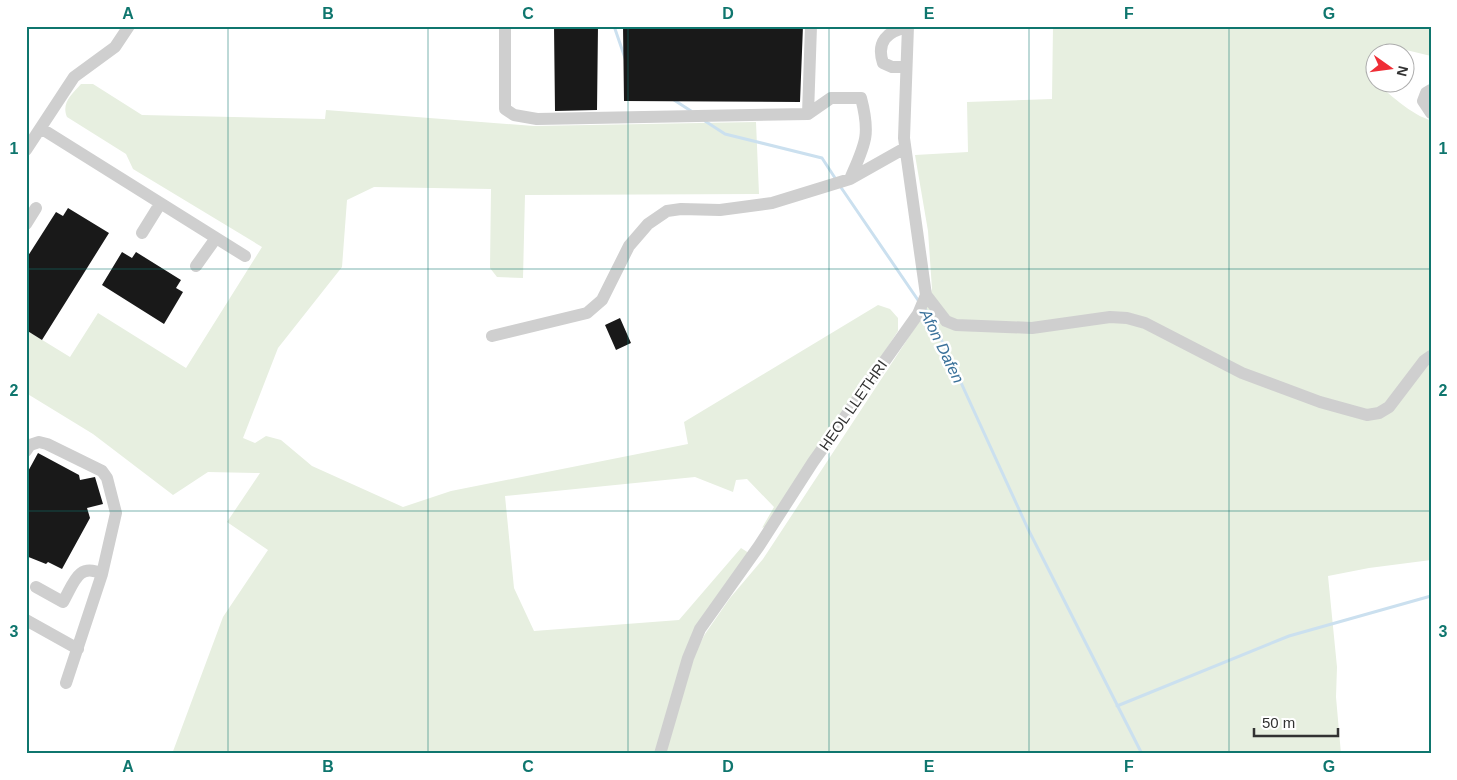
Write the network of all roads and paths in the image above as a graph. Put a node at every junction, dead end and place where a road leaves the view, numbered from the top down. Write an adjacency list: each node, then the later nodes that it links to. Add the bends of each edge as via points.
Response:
1 (129, 26): 9 (street, via 115,46 74,78)
2 (505, 26): 8 (street, via 505,109 514,115 555,119)
3 (811, 26): 8 (street)
4 (908, 27): 5 (street); 5 (street, via 886,38 880,53 883,63)
5 (906, 67): 10 (street)
6 (1431, 90): 7 (street, via 1423,101)
7 (1431, 113)
8 (808, 114): 12 (street, via 831,98 861,98 868,123 864,147)
9 (42, 129): 11 (street); 13 (street)
10 (905, 148): 12 (street); 20 (street)
11 (26, 150)
12 (850, 179): 21 (street, via 772,203 720,210 667,211 648,224 629,246 602,300 587,313)
13 (160, 204): 16 (street); 17 (street)
14 (36, 208): 15 (street)
15 (26, 224)
16 (142, 233)
17 (216, 238): 18 (street); 19 (street)
18 (245, 256)
19 (196, 266)
20 (926, 295): 22 (street, via 946,321 956,325 1032,328 1110,317 1127,318 1145,323 1242,374 1367,415 1390,407); 29 (street, HEOL LLETHRI, via 918,314 700,629 688,658)
21 (492, 336)
22 (1431, 356)
23 (26, 451): 24 (street, via 30,445 46,444 102,471 107,478 116,513)
24 (102, 574): 25 (street, via 85,569 63,602); 27 (street)
25 (36, 587)
26 (26, 620): 27 (street)
27 (78, 649): 28 (street)
28 (66, 683)
29 (660, 754)

